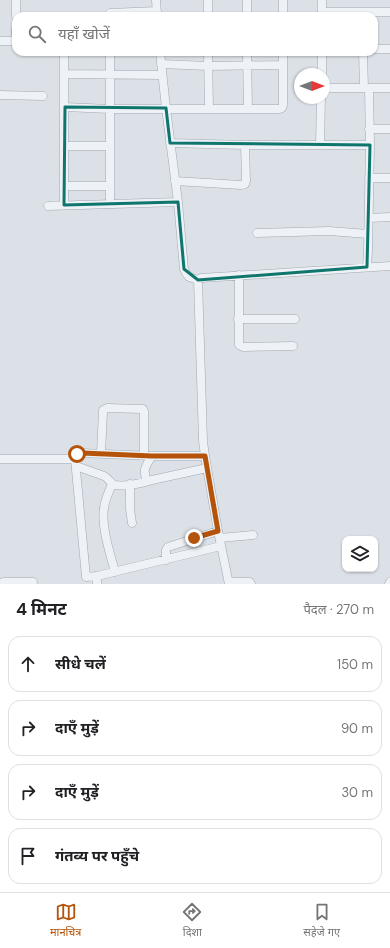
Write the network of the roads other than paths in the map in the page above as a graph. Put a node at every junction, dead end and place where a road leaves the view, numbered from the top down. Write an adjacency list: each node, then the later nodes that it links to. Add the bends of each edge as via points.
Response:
1 (16, 0): 7 (street)
2 (156, 0): 8 (street)
3 (208, 0): 9 (street)
4 (247, 0): 10 (street)
5 (283, 0): 11 (street)
6 (322, 0): 12 (street)
7 (16, 12)
8 (157, 12)
9 (208, 12)
10 (247, 12)
11 (283, 12)
12 (322, 12)
13 (378, 12): 14 (street)
14 (390, 12)
15 (0, 41): 16 (street)
16 (12, 41)
17 (378, 49): 18 (street)
18 (390, 49)
19 (64, 56): 32 (street)
20 (110, 56): 33 (street)
21 (160, 56): 27 (street)
22 (208, 56): 29 (street)
23 (247, 56): 30 (street)
24 (283, 56): 28 (street)
25 (322, 56): 31 (street)
26 (363, 56): 36 (street)
27 (161, 64): 29 (street); 34 (street)
28 (283, 65): 30 (street); 45 (street, via 282,108)
29 (208, 66): 30 (street); 44 (street)
30 (247, 66): 45 (street)
31 (322, 68)
32 (64, 74): 33 (street); 41 (street)
33 (110, 74): 34 (street); 43 (street)
34 (162, 75): 42 (street)
35 (330, 88): 36 (street)
36 (366, 88): 37 (street); 46 (street)
37 (390, 88)
38 (0, 95): 39 (street)
39 (43, 96)
40 (321, 104): 50 (street)
41 (65, 108): 43 (street); 52 (street)
42 (166, 108): 43 (street); 44 (street); 48 (street)
43 (110, 109): 53 (street)
44 (209, 109): 45 (street)
45 (248, 109)
46 (369, 129): 47 (street); 51 (street)
47 (390, 129)
48 (170, 143): 49 (street); 56 (street)
49 (245, 145): 50 (street); 56 (street, via 245,184 241,186)
50 (320, 145): 51 (street)
51 (370, 145): 54 (street)
52 (65, 146): 53 (street); 57 (street)
53 (110, 146): 58 (street)
54 (369, 178): 55 (street); 63 (street)
55 (390, 178)
56 (175, 181): 59 (street)
57 (64, 186): 58 (street); 62 (street)
58 (110, 186): 60 (street)
59 (178, 202): 60 (street); 70 (street, via 184,269 189,276)
60 (110, 204): 62 (street)
61 (48, 206): 62 (street)
62 (64, 206)
63 (368, 218): 64 (street); 66 (street)
64 (390, 218)
65 (257, 233): 66 (street, via 329,231)
66 (368, 234): 68 (street)
67 (390, 266): 68 (street)
68 (367, 267): 69 (street)
69 (239, 275): 70 (street); 71 (street)
70 (198, 280): 76 (street)
71 (238, 319): 72 (street); 73 (street, via 240,347)
72 (295, 319)
73 (293, 346)
74 (101, 453): 75 (street); 75 (street, via 103,410 143,409); 78 (street, via 79,453 75,456)
75 (148, 455): 76 (street); 80 (street, via 144,470)
76 (205, 456): 79 (street)
77 (0, 459): 78 (street)
78 (76, 463): 81 (street, via 106,477); 89 (street, via 86,577)
79 (207, 468): 80 (street); 84 (street)
80 (147, 481): 82 (street)
81 (112, 484): 82 (street); 88 (street, via 105,502 103,517)
82 (130, 484): 83 (street)
83 (132, 523)
84 (219, 534): 85 (street); 86 (street); 87 (street, via 168,547)
85 (253, 535)
86 (221, 546): 87 (street); 92 (street)
87 (166, 560): 88 (street)
88 (115, 572): 89 (street)
89 (97, 580)
90 (33, 582): 91 (street)
91 (0, 583)
92 (229, 583): 93 (street)
93 (251, 584)

